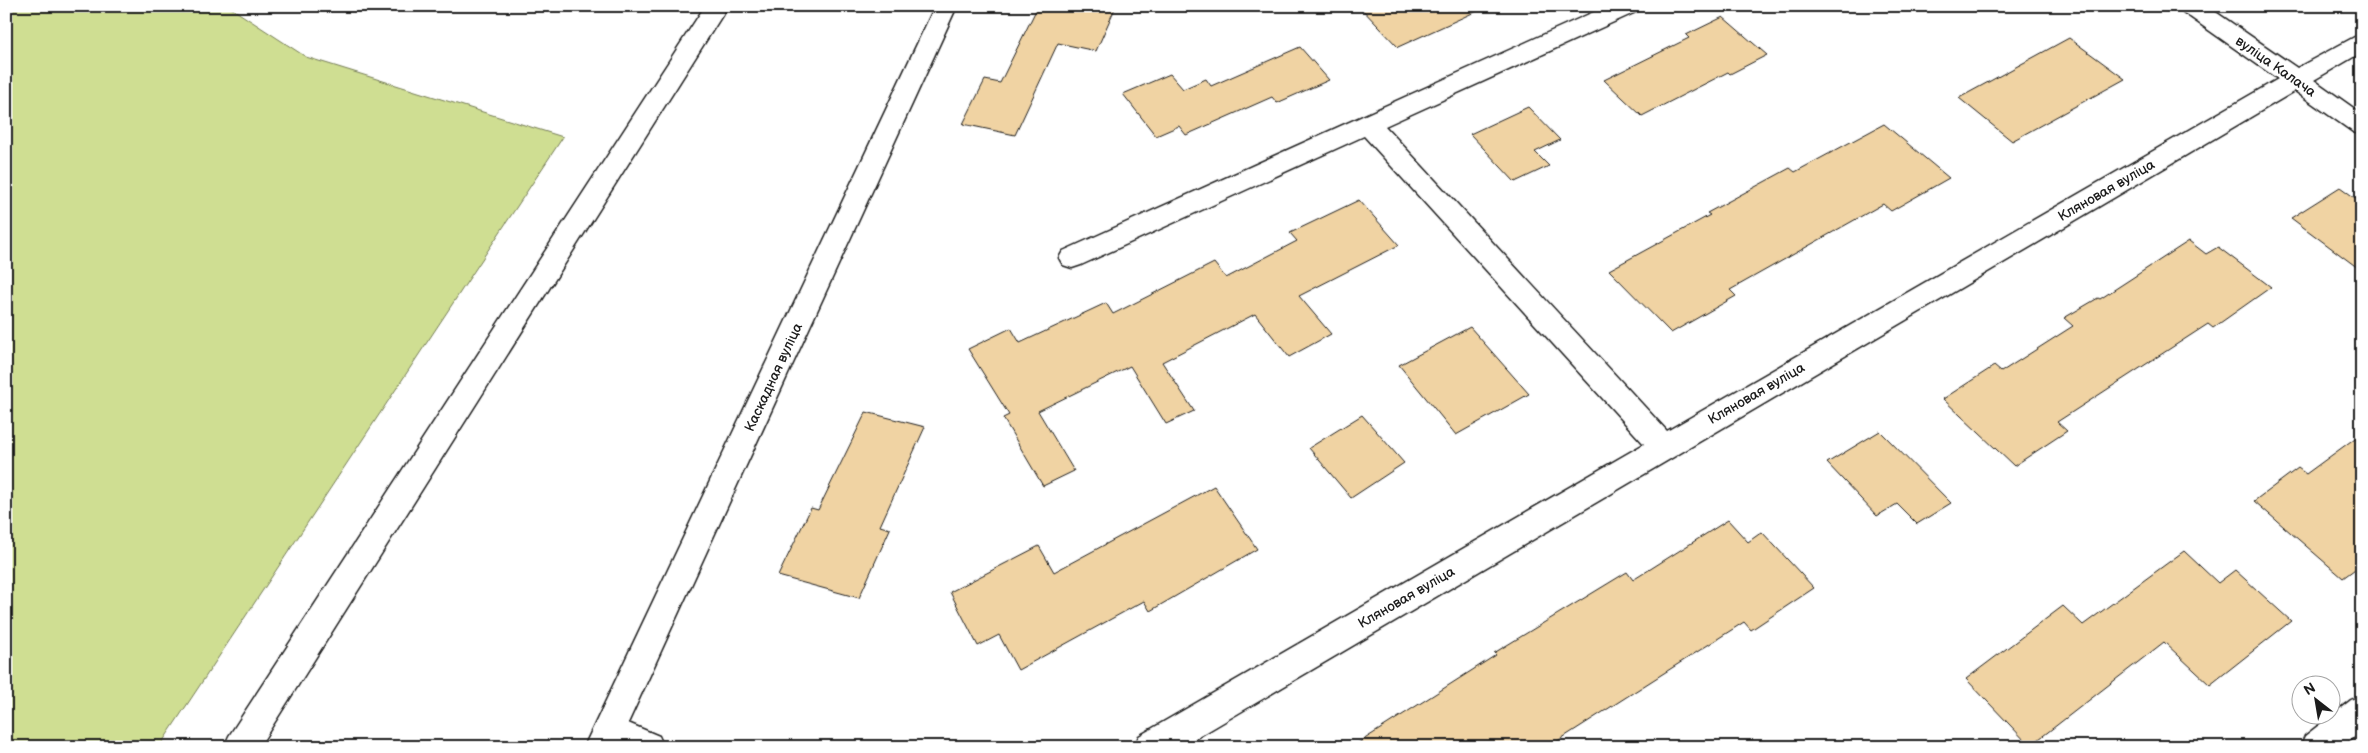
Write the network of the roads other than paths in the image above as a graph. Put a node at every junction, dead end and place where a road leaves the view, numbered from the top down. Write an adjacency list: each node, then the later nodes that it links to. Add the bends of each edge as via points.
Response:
1 (717, 6): 13 (street)
2 (946, 6): 12 (street, Каскадная вуліца)
3 (1628, 6): 7 (street)
4 (2191, 6): 6 (street, вуліца Калача)
5 (2362, 41): 6 (street, Кляновая вуліца)
6 (2296, 79): 8 (street, вуліца Калача); 10 (street, Кляновая вуліца)
7 (1368, 124): 9 (street); 10 (street)
8 (2362, 126)
9 (1072, 258)
10 (1664, 447): 15 (street, Кляновая вуліца)
11 (2362, 711): 16 (street)
12 (604, 739): 14 (street)
13 (240, 747)
14 (648, 747)
15 (1150, 747)
16 (2316, 747)

